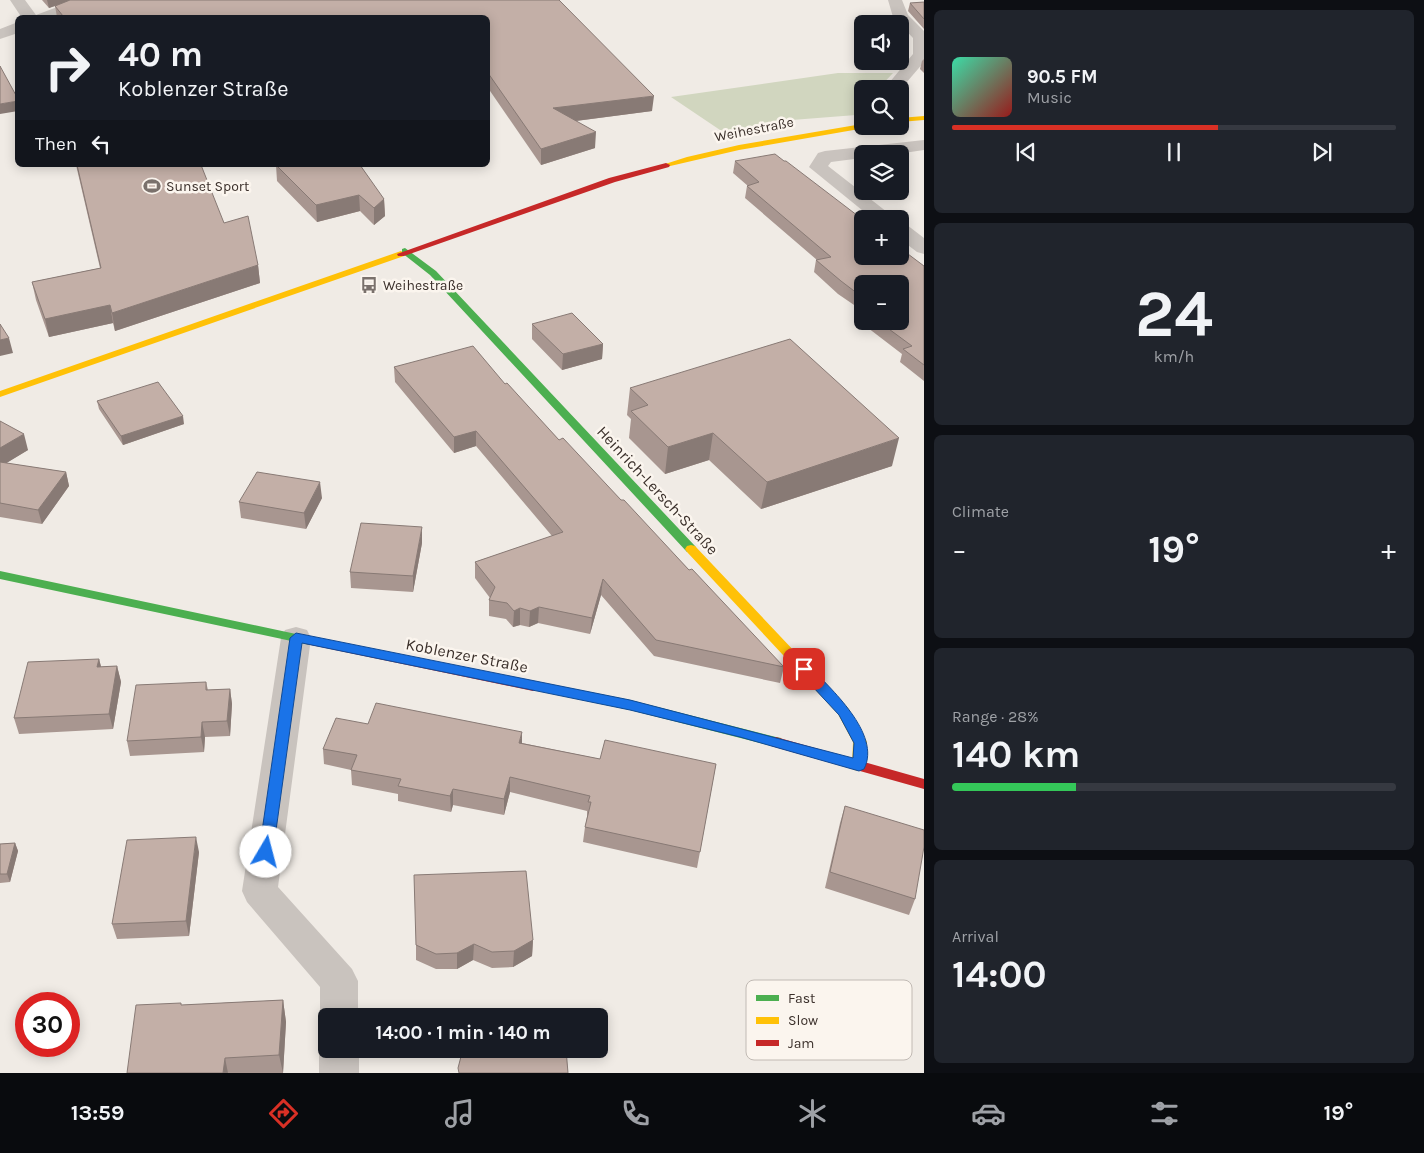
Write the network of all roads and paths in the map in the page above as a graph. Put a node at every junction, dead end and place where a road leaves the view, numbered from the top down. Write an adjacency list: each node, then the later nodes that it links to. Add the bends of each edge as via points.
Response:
1 (17, 0): 4 (street)
2 (90, 0): 5 (street)
3 (895, 0): 8 (street, via 901,17 921,37)
4 (28, 15)
5 (49, 15)
6 (15, 27): 7 (street)
7 (0, 34)
8 (923, 55): 9 (street)
9 (900, 80)
10 (924, 118): 11 (street)
11 (909, 119)
12 (854, 127): 17 (street, Weihestraße, via 715,151 612,180)
13 (924, 146): 14 (street, via 825,157 818,167)
14 (874, 210)
15 (909, 236): 16 (street)
16 (924, 248)
17 (405, 251): 18 (street, Weihestraße); 21 (street, Heinrich-Lersch-Straße, via 433,273 844,711 860,742)
18 (0, 394)
19 (0, 575): 20 (street, Koblenzer Straße)
20 (296, 638): 21 (street, Koblenzer Straße, via 630,705); 23 (street, via 260,891 338,980)
21 (859, 766): 22 (street, Koblenzer Straße)
22 (924, 784)
23 (339, 1008)
24 (339, 1058): 25 (street)
25 (339, 1073)

